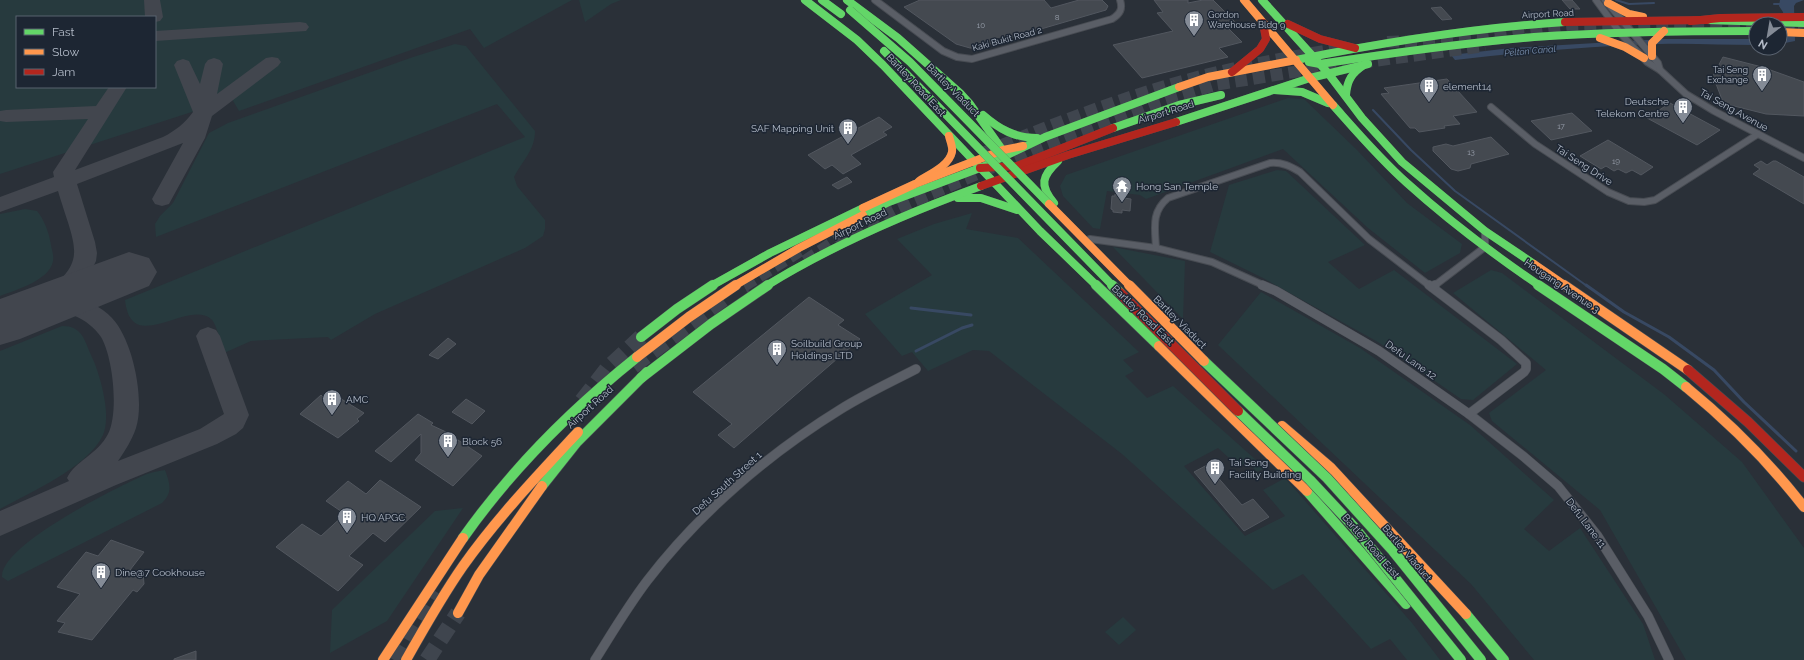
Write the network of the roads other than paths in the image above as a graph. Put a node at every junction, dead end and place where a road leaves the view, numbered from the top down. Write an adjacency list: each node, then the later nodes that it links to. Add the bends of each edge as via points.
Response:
1 (805, 0): 44 (main road, Bartley Road East, via 857,40 884,65)
2 (822, 0): 11 (main road)
3 (836, 0): 11 (main road)
4 (846, 0): 40 (main road, Bartley Road East, via 898,38)
5 (874, 0): 6 (street, Kaki Bukit Road 2, via 942,51 957,57 972,58 1112,19 1121,12)
6 (1120, 0)
7 (1244, 0): 18 (main road, Hougang Avenue 3)
8 (1262, 0): 12 (main road)
9 (1596, 0): 17 (street, Tai Seng Avenue)
10 (1606, 1): 14 (street, Tai Seng Avenue); 15 (main road, via 1629,14)
11 (846, 12): 83 (main road, bridge, via 1050,223 1310,480 1354,527); 84 (main road, Bartley Viaduct, bridge, via 910,62 1191,349 1327,478 1392,551)
12 (1275, 14): 28 (main road, via 1298,30); 29 (main road, Hougang Avenue 3)
13 (1804, 17): 16 (main road)
14 (1623, 21): 15 (main road, Airport Road); 17 (main road, Airport Road); 23 (street, Tai Seng Avenue)
15 (1672, 21): 16 (main road, Airport Road)
16 (1691, 21): 19 (main road, Airport Road)
17 (1613, 22): 25 (street, Tai Seng Avenue); 28 (main road, Airport Road, via 1501,26)
18 (1263, 23): 31 (main road, Hougang Avenue 3); 34 (main road, via 1266,39 1260,49)
19 (1804, 23)
20 (1748, 31): 21 (main road, Airport Road)
21 (1664, 32): 23 (main road, Airport Road); 30 (main road, via 1652,43)
22 (1788, 32): 24 (main road)
23 (1633, 33): 25 (main road, Airport Road); 30 (street, Tai Seng Avenue)
24 (1804, 33)
25 (1621, 34): 26 (main road, Airport Road); 30 (street, Tai Seng Avenue)
26 (1584, 35): 27 (main road, Airport Road); 30 (main road, via 1614,42)
27 (1470, 43): 32 (main road, Airport Road, via 1419,48); 33 (main road, Airport Road)
28 (1355, 48): 29 (main road, Airport Road)
29 (1313, 56): 31 (main road, Airport Road); 32 (main road, Hougang Avenue 3)
30 (1648, 57): 43 (street, Tai Seng Avenue, via 1658,63 1660,70 1686,94)
31 (1296, 60): 32 (main road, Airport Road); 34 (main road, Airport Road); 36 (main road, Hougang Avenue 3)
32 (1320, 64): 35 (main road, Hougang Avenue 3)
33 (1364, 64): 35 (main road, Airport Road); 39 (main road, via 1351,73 1345,82)
34 (1232, 72): 45 (main road, Airport Road, via 1208,77 1146,98)
35 (1328, 73): 36 (main road, Airport Road); 39 (main road, Hougang Avenue 3)
36 (1310, 78): 37 (main road, Airport Road); 41 (main road, Hougang Avenue 3)
37 (1274, 90): 41 (main road, via 1306,92); 47 (main road, Airport Road)
38 (1221, 95): 50 (main road, via 1129,122)
39 (1346, 95): 55 (main road, Hougang Avenue 3, via 1366,123 1402,162)
40 (970, 104): 45 (main road, via 993,124 1010,134 1024,138); 46 (main road, Bartley Road East)
41 (1334, 106): 59 (main road, Hougang Avenue 3, via 1367,144 1399,174 1459,228)
42 (1491, 107): 43 (street, Tai Seng Drive, via 1537,147 1610,194 1636,202 1655,200)
43 (1758, 134): 48 (street, Tai Seng Avenue)
44 (948, 135): 49 (main road, Bartley Road East); 52 (main road, via 953,149 952,154)
45 (1045, 137): 46 (main road, Airport Road)
46 (1005, 153): 49 (main road, Airport Road); 50 (main road, Bartley Road East)
47 (1061, 158): 50 (main road, Airport Road); 56 (main road, Bartley Road East, via 1048,170 1043,184 1045,192)
48 (1804, 158)
49 (977, 165): 50 (main road); 51 (main road, Bartley Road East); 52 (main road); 64 (main road, Airport Road, via 889,202 822,235 773,262)
50 (1019, 168): 51 (main road, Airport Road)
51 (992, 182): 53 (main road, Airport Road); 54 (main road, Bartley Road East)
52 (915, 184): 67 (main road, via 766,254 682,305)
53 (934, 204): 54 (main road, via 966,197 981,198); 65 (main road, Airport Road, via 900,217 786,275)
54 (1021, 211): 68 (main road, Bartley Road East)
55 (1485, 230): 59 (street); 61 (main road, Hougang Avenue 3)
56 (1090, 239): 57 (street, Defu Lane 12); 58 (main road, Bartley Road East)
57 (1106, 241): 58 (street); 60 (street, Defu Lane 12)
58 (1097, 246): 66 (main road, Bartley Road East)
59 (1485, 247): 62 (main road, Hougang Avenue 3); 63 (street)
60 (1156, 248): 63 (street, via 1156,212 1160,204 1168,198 1270,163 1281,163 1300,172 1369,239); 71 (street, Defu Lane 12, via 1212,262 1276,291 1379,351)
61 (1513, 250): 62 (main road, via 1508,255); 72 (main road, Hougang Avenue 3, via 1676,361 1720,396)
62 (1510, 264): 75 (main road, Hougang Avenue 3, via 1642,355 1707,404 1754,448)
63 (1432, 287): 71 (street, via 1501,340 1526,363 1524,372)
64 (697, 311): 65 (main road, via 704,310); 79 (main road, Airport Road, via 583,402 519,470 467,532)
65 (722, 316): 70 (main road, Airport Road)
66 (1185, 333): 68 (main road, via 1182,342 1177,345 1171,347); 76 (main road, Bartley Road East, via 1252,400 1330,467)
67 (641, 337)
68 (1157, 344): 77 (main road, Bartley Road East, via 1285,468)
69 (916, 369): 81 (street, Defu South Street 1, via 832,414 754,472 701,521 654,572)
70 (647, 372): 78 (main road, via 555,468 505,536); 80 (main road, Airport Road, via 571,438 520,495 454,578)
71 (1469, 414): 86 (street, Defu Lane 11, via 1523,456 1563,492 1602,541 1648,616)
72 (1792, 463): 73 (main road); 74 (main road, Hougang Avenue 3)
73 (1804, 465)
74 (1804, 476)
75 (1804, 507)
76 (1401, 543): 77 (main road, via 1381,536 1371,536 1364,546); 85 (main road, Bartley Road East, via 1448,593)
77 (1366, 558): 82 (main road, Bartley Road East)
78 (458, 613)
79 (383, 660)
80 (406, 660)
81 (595, 660)
82 (1452, 660)
83 (1461, 660)
84 (1481, 660)
85 (1504, 660)
86 (1669, 660)

